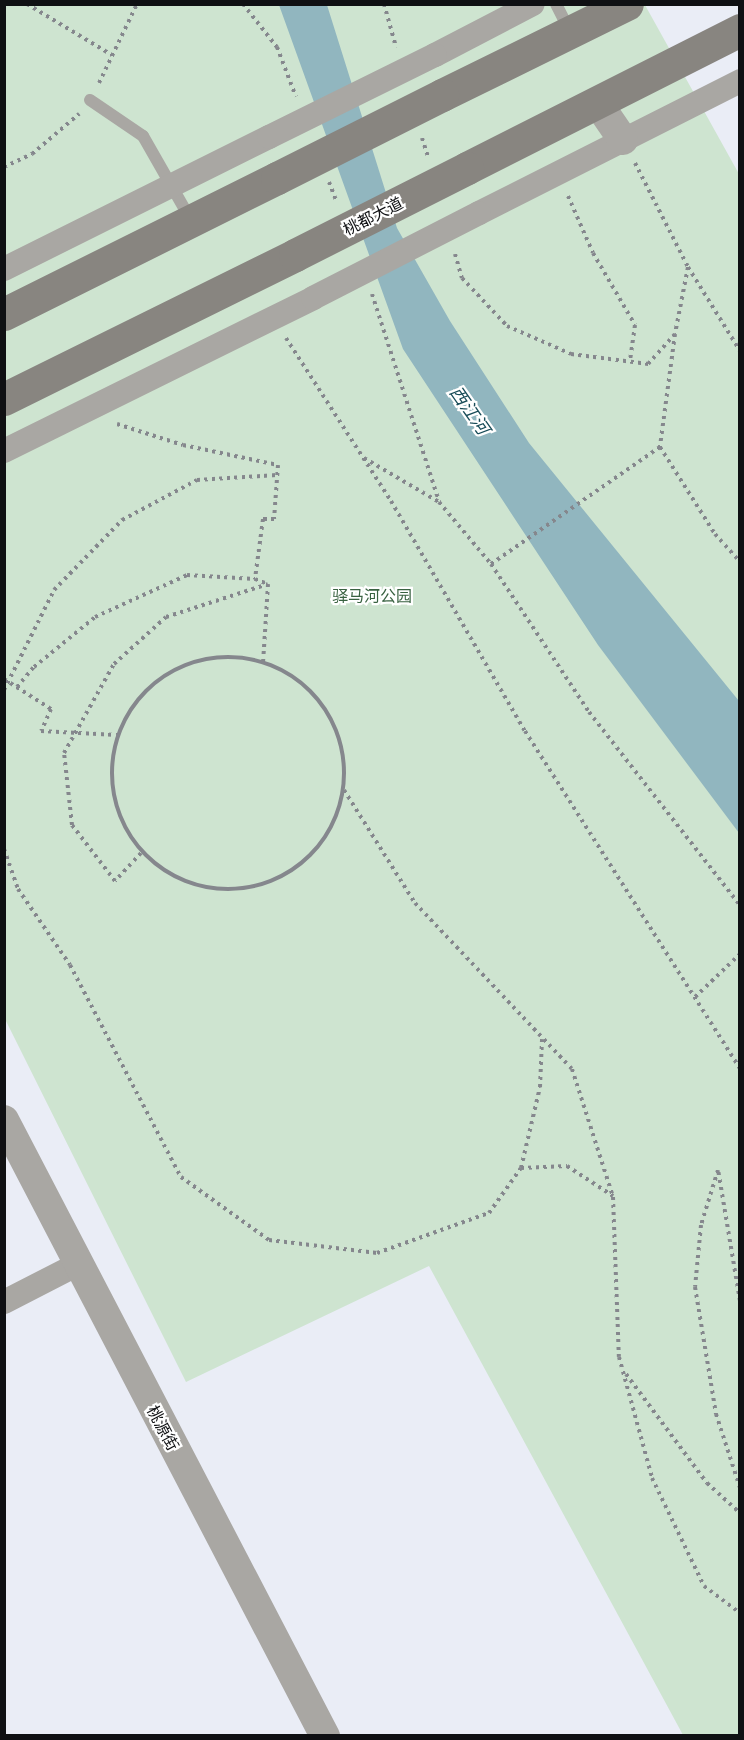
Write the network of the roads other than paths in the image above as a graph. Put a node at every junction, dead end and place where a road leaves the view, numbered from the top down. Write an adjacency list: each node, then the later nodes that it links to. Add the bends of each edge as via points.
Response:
1 (533, 4): 9 (street, bridge)
2 (627, 4): 3 (main road)
3 (563, 18): 10 (main road, bridge, via 442,95)
4 (740, 30): 7 (main road, 桃都大道)
5 (740, 81): 8 (street)
6 (90, 100): 9 (lane, via 143,136)
7 (597, 102): 8 (street); 13 (main road, 桃都大道, bridge)
8 (623, 140): 14 (street, bridge)
9 (172, 185): 10 (lane); 11 (street)
10 (191, 220): 12 (main road)
11 (4, 269)
12 (4, 314)
13 (4, 399)
14 (4, 451)
15 (4, 1120): 16 (street, 桃源街)
16 (78, 1264): 17 (street); 18 (street, 桃源街)
17 (4, 1302)
18 (325, 1736)

